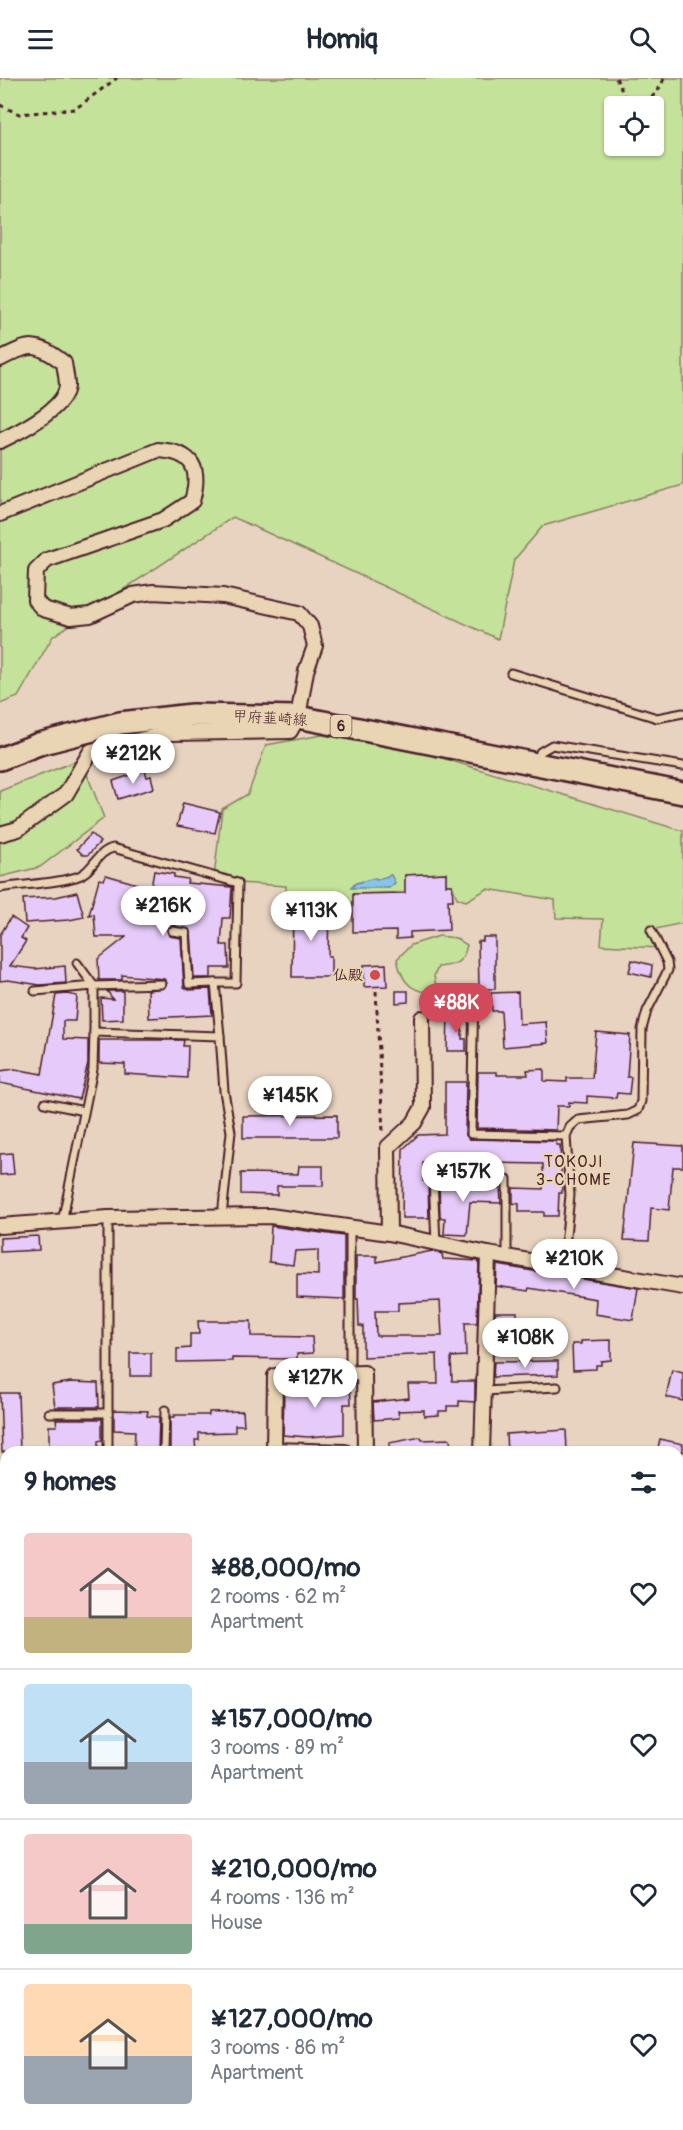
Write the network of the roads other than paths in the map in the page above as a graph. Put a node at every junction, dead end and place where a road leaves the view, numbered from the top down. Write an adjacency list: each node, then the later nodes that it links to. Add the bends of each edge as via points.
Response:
1 (0, 359): 2 (street, via 21,348 43,348 63,363 67,388 59,404)
2 (0, 441)
3 (0, 514): 6 (street, via 158,450 177,451 195,470 192,501 163,519 47,560 36,571 35,600 44,609 70,617 90,615 133,595 153,591 223,596 299,613 310,626 315,646)
4 (511, 673): 5 (lane, via 657,718)
5 (683, 713)
6 (298, 717): 7 (main road, 甲府韮崎線 / 6, via 192,715 120,723 39,744); 8 (main road, 甲府韮崎線 / 6); 11 (street, via 290,731 170,734 91,751 66,794 18,829)
7 (0, 759)
8 (538, 764): 9 (lane, via 540,752 552,745); 10 (main road, 甲府韮崎線 / 6)
9 (683, 766)
10 (683, 793)
11 (0, 834)
12 (0, 888): 16 (lane, via 76,877 102,852 113,848 238,883 236,983)
13 (172, 930): 16 (lane, via 186,933 189,984)
14 (651, 930): 26 (lane, via 668,970 642,1029 638,1110 628,1115 578,1120)
15 (77, 963): 18 (lane)
16 (216, 983): 23 (lane)
17 (161, 984): 18 (lane)
18 (94, 986): 19 (lane); 22 (lane)
19 (35, 992)
20 (474, 992): 26 (lane, via 471,1134)
21 (422, 1018): 32 (street, via 423,1107 414,1123 388,1147)
22 (93, 1032): 23 (lane); 25 (lane, via 93,1069)
23 (220, 1036): 27 (lane, via 231,1132)
24 (45, 1103): 25 (lane)
25 (84, 1111): 29 (lane)
26 (566, 1136): 36 (lane, via 570,1196)
27 (222, 1216): 28 (street); 31 (street, via 270,1216)
28 (108, 1218): 29 (street); 43 (lane)
29 (62, 1222): 30 (street)
30 (0, 1226)
31 (350, 1227): 32 (street); 38 (lane)
32 (389, 1233): 33 (street)
33 (436, 1243): 34 (street); 35 (lane, via 433,1177 439,1172 507,1179)
34 (488, 1254): 35 (street); 40 (street)
35 (507, 1257): 36 (street)
36 (563, 1267): 37 (street)
37 (683, 1287)
38 (350, 1373): 46 (street, via 275,1376); 47 (street, via 364,1373)
39 (557, 1387): 40 (lane)
40 (483, 1391): 48 (street)
41 (165, 1410): 45 (lane)
42 (49, 1413): 43 (lane)
43 (108, 1413): 44 (lane)
44 (108, 1446)
45 (164, 1446)
46 (274, 1446)
47 (364, 1446)
48 (482, 1446)

